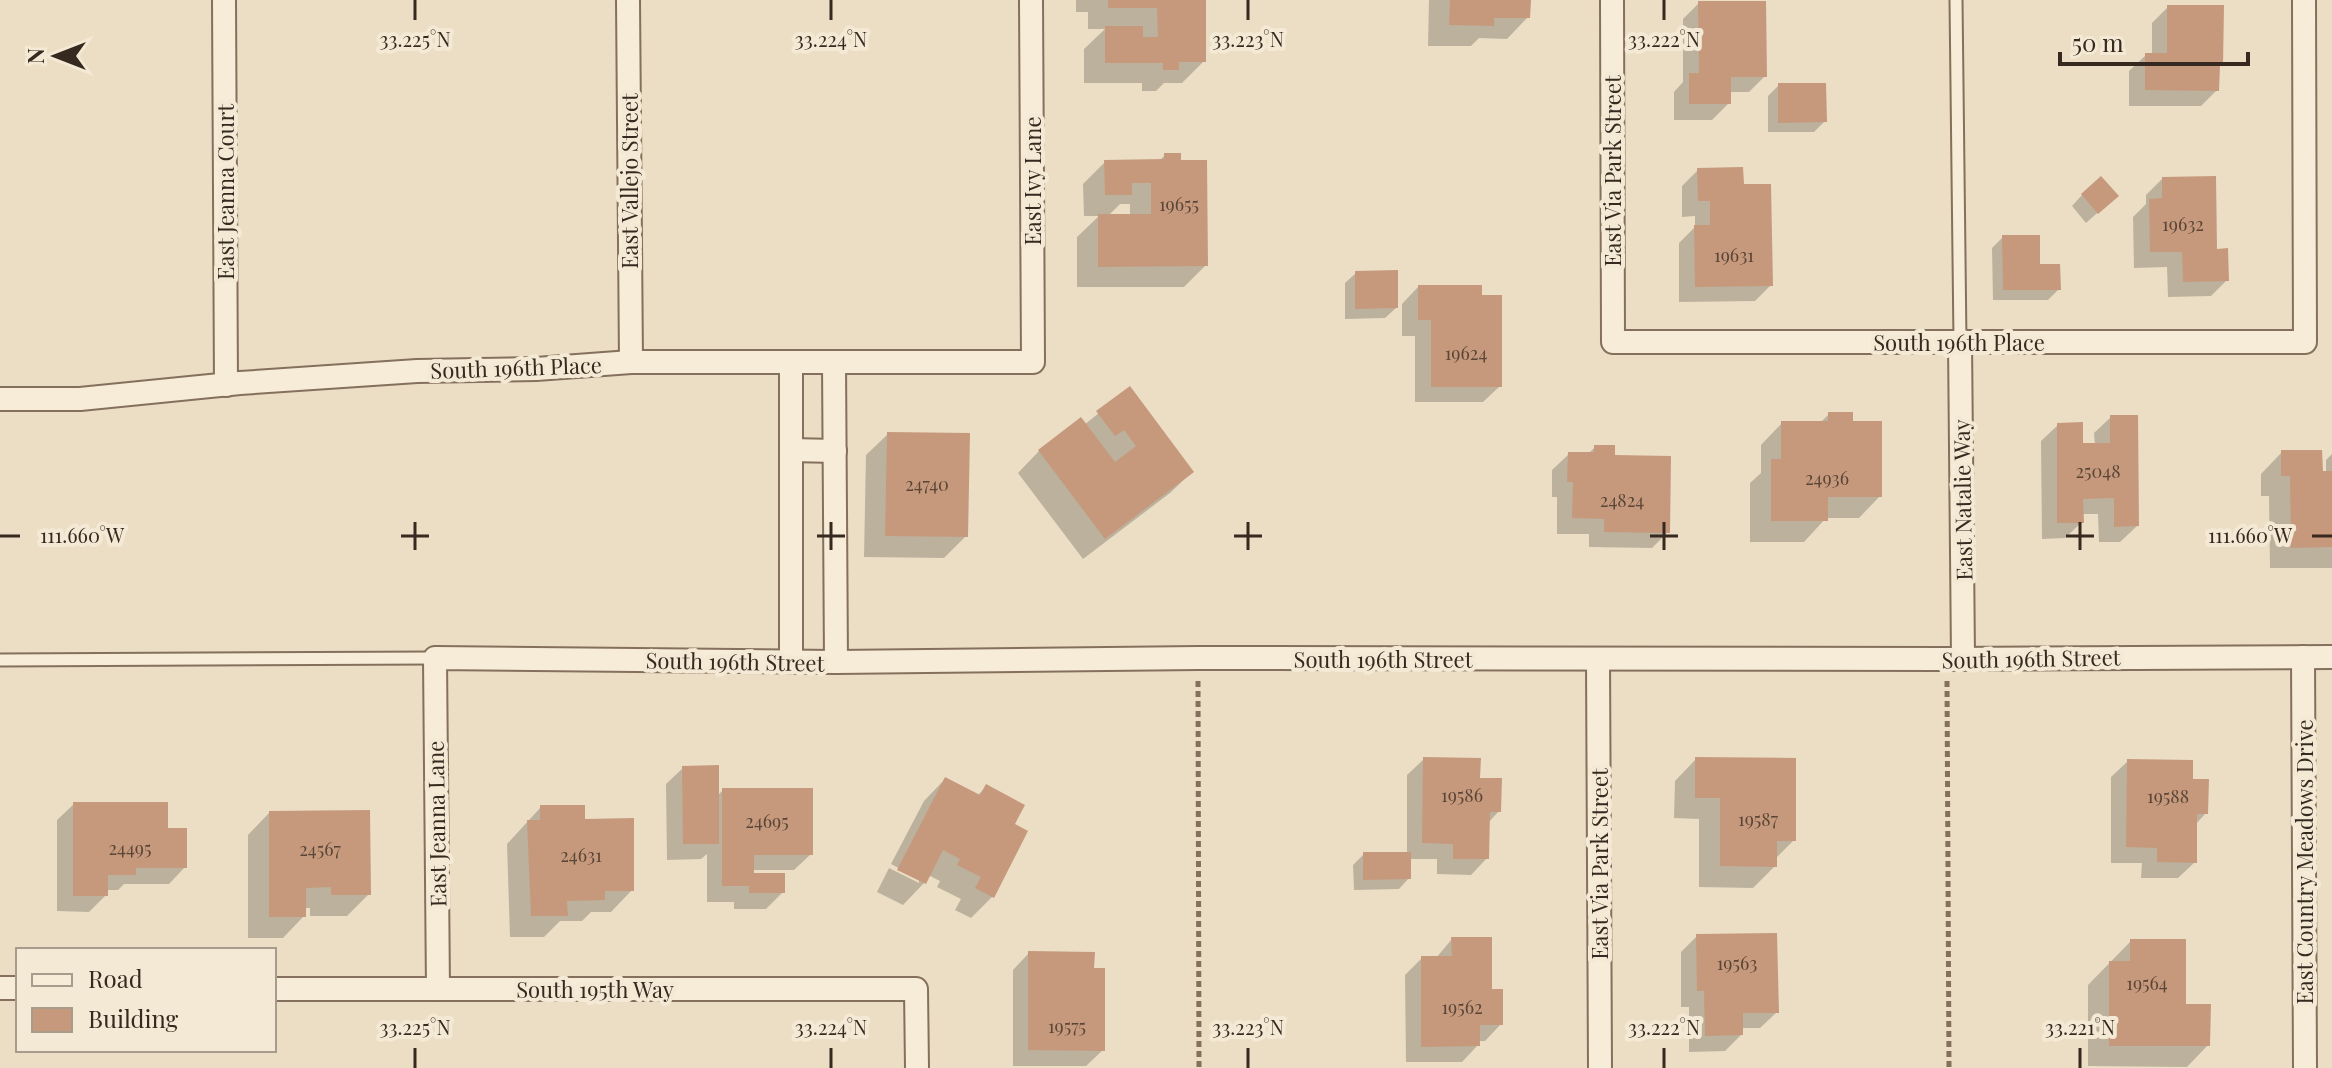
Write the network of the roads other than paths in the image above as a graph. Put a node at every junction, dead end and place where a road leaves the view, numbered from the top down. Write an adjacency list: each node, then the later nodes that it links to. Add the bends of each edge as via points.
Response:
1 (224, 0): 13 (street, East Jeanna Court)
2 (628, 0): 9 (street, East Vallejo Street)
3 (1031, 0): 12 (street, East Ivy Lane)
4 (1612, 0): 7 (street, East Via Park Street)
5 (1956, 0): 8 (lane)
6 (2304, 0): 8 (street, South 196th Place, via 2305,342)
7 (1613, 342): 8 (street, South 196th Place)
8 (1960, 342): 20 (street, East Natalie Way)
9 (631, 362): 10 (street, South 196th Place); 13 (street, South 196th Place)
10 (791, 362): 11 (street, South 196th Place); 15 (street)
11 (834, 362): 12 (street, South 196th Place); 16 (street)
12 (1033, 362)
13 (226, 385): 14 (street, South 196th Place, via 80,399)
14 (0, 399)
15 (791, 450): 16 (street); 23 (street)
16 (835, 451): 24 (street)
17 (2303, 657): 18 (street, South 196th Street); 20 (street, South 196th Street); 29 (street, East Country Meadows Drive)
18 (2332, 657)
19 (435, 658): 22 (lane); 23 (street, South 196th Street); 26 (street, East Jeanna Lane)
20 (1955, 658): 21 (street, South 196th Street)
21 (1598, 659): 24 (street, South 196th Street); 28 (street, East Via Park Street)
22 (0, 660)
23 (791, 662): 24 (street, South 196th Street)
24 (836, 662)
25 (276, 989): 26 (street, South 195th Way)
26 (438, 989): 27 (street, South 195th Way, via 916,989)
27 (917, 1068)
28 (1600, 1068)
29 (2305, 1068)

